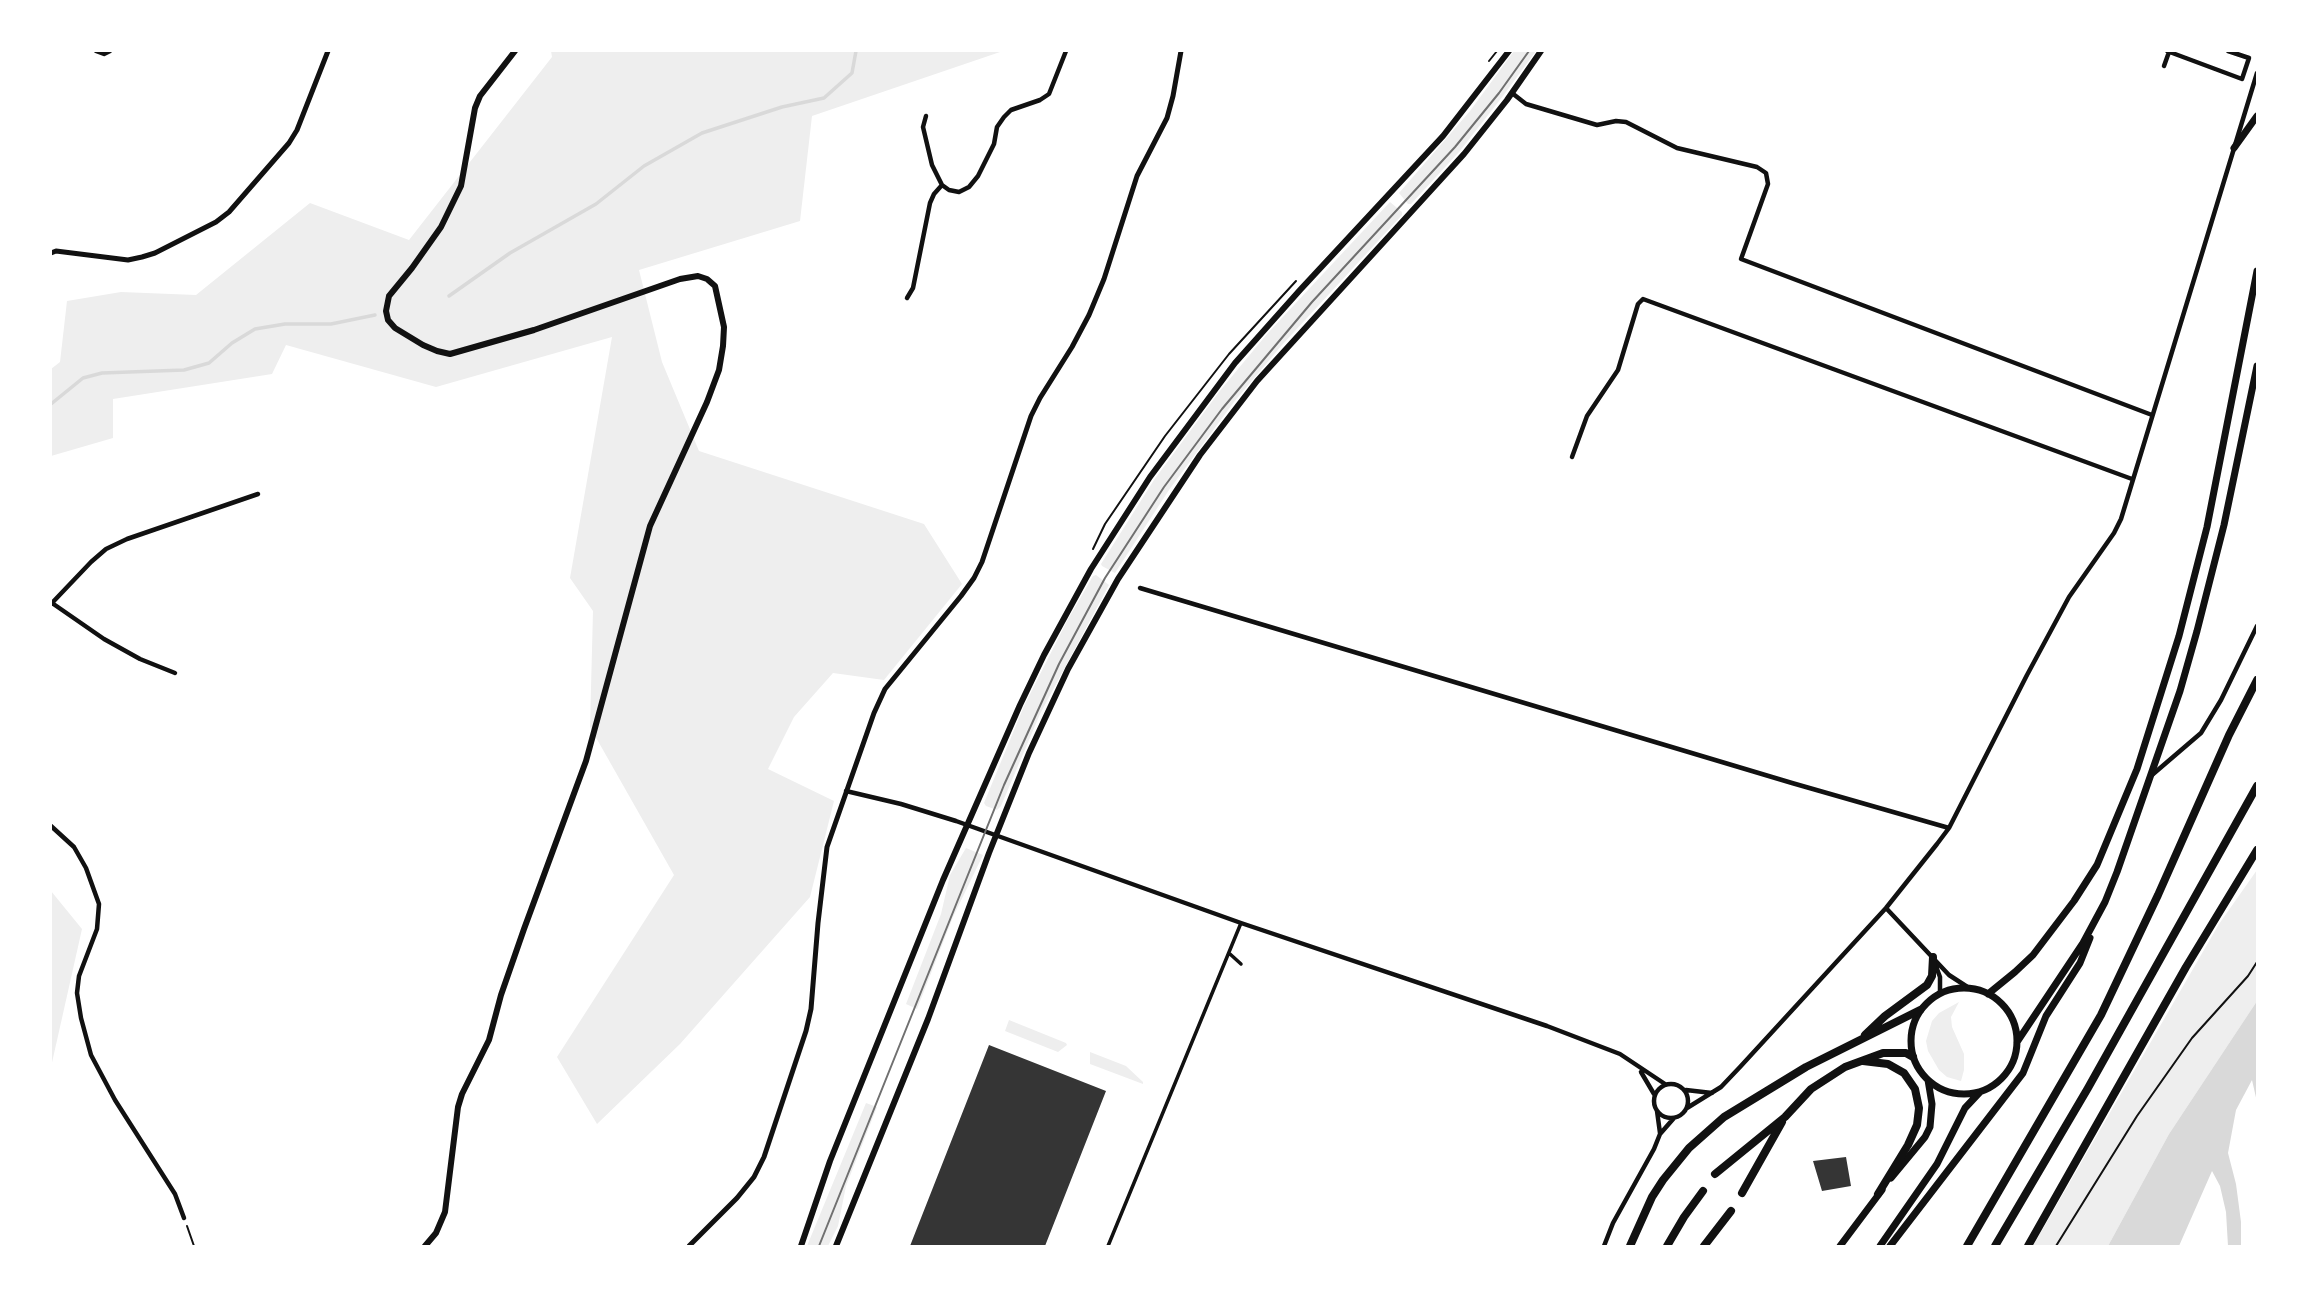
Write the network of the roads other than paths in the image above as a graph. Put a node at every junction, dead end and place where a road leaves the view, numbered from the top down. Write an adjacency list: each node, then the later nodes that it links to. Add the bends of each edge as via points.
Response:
1 (96, 51): 2 (street)
2 (110, 51)
3 (328, 51): 18 (street, via 289,143 216,222 155,253 128,260)
4 (515, 51): 71 (main road, via 480,96 461,186 441,227 388,296 388,320 423,345 450,354 698,276 715,286 724,327 723,346 707,402 650,526 586,761 489,1040 462,1094 445,1212)
5 (1066, 51): 17 (street, via 1049,94 1004,117 969,187 959,192)
6 (1181, 51): 33 (street, via 1167,118 1137,176 1088,315 1031,416 982,562 961,596 885,690)
7 (1509, 51): 34 (main road, via 1443,136 1235,363 1150,477 1091,569 1044,655)
8 (1542, 51): 13 (main road)
9 (2169, 51): 10 (street, via 2242,79 2249,58); 11 (street)
10 (2228, 51)
11 (2164, 66)
12 (2257, 73): 16 (street)
13 (1512, 93): 22 (street, via 1527,104 1597,125 1626,122 1677,148 1766,173 1768,184 1741,259); 37 (main road, via 1455,164 1257,381 1174,493 1118,579 1068,669)
14 (926, 116): 17 (street, via 923,127)
15 (2257, 116): 16 (main road)
16 (2234, 148): 22 (street)
17 (942, 185): 20 (street, via 930,203 913,288)
18 (51, 253)
19 (2257, 271): 47 (main road, via 2207,527 2137,769 2097,865 2074,901 2033,954)
20 (906, 298)
21 (2257, 366): 31 (main road, via 2200,618)
22 (2152, 415): 24 (street)
23 (1572, 457): 24 (street, via 1587,416 1618,370 1643,299)
24 (2132, 479): 36 (street, via 2114,533 2068,597)
25 (257, 494): 27 (street, via 106,549)
26 (1140, 588): 36 (street)
27 (51, 604): 29 (street, via 139,659)
28 (2257, 625): 31 (street, via 2201,733)
29 (175, 673)
30 (2257, 680): 83 (highway, via 2101,1015)
31 (2151, 776): 39 (main road)
32 (2257, 786): 84 (highway)
33 (846, 790): 34 (street); 72 (street, via 827,847 811,1009 772,1135 754,1177)
34 (968, 825): 37 (street); 73 (main road, via 830,1161)
35 (51, 826): 70 (street, via 74,847 99,904 97,929 77,993 92,1055 175,1194)
36 (1949, 828): 40 (street)
37 (995, 835): 41 (street); 74 (main road, via 928,1019)
38 (2257, 850): 85 (highway)
39 (2105, 902): 49 (main road, via 2071,963); 82 (main road, via 2080,963 2046,1016 2022,1073)
40 (1886, 908): 43 (street); 58 (street)
41 (1241, 923): 42 (street); 53 (street, via 1593,1042)
42 (1230, 954): 44 (street); 75 (street)
43 (1933, 957): 45 (street); 46 (street, via 1941,977); 50 (highway, via 1927,985)
44 (1241, 964)
45 (1969, 988): 46 (main road); 47 (main road)
46 (1940, 993): 48 (main road)
47 (1988, 994): 49 (main road, via 2009,1014)
48 (1920, 1010): 50 (highway); 51 (main road, via 1910,1041)
49 (2017, 1041): 57 (main road, via 2007,1072)
50 (1857, 1042): 77 (highway, via 1759,1094 1704,1133 1663,1180)
51 (1913, 1057): 52 (highway, via 1883,1053); 54 (main road)
52 (1860, 1060): 62 (highway, via 1811,1089); 68 (highway, via 1904,1073 1919,1108 1908,1145)
53 (1639, 1068): 55 (street); 59 (street)
54 (1928, 1080): 57 (main road, via 1958,1094); 68 (main road, via 1930,1126)
55 (1665, 1084): 56 (street); 59 (street)
56 (1685, 1090): 58 (street); 60 (street)
57 (1981, 1091): 81 (main road, via 1965,1108 1937,1164)
58 (1713, 1093): 60 (street)
59 (1654, 1096): 61 (street)
60 (1687, 1108): 63 (street)
61 (1657, 1111): 63 (street); 64 (street)
62 (1785, 1117): 65 (highway); 67 (highway)
63 (1674, 1118): 64 (street)
64 (1660, 1134): 76 (street)
65 (1715, 1174)
66 (1703, 1191): 78 (highway)
67 (1742, 1193)
68 (1878, 1194): 80 (main road)
69 (1731, 1211): 79 (highway)
70 (184, 1218)
71 (425, 1246)
72 (689, 1246)
73 (802, 1246)
74 (836, 1246)
75 (1108, 1246)
76 (1604, 1246)
77 (1630, 1246)
78 (1667, 1246)
79 (1704, 1246)
80 (1840, 1246)
81 (1880, 1246)
82 (1890, 1246)
83 (1967, 1246)
84 (1995, 1246)
85 (2028, 1246)

